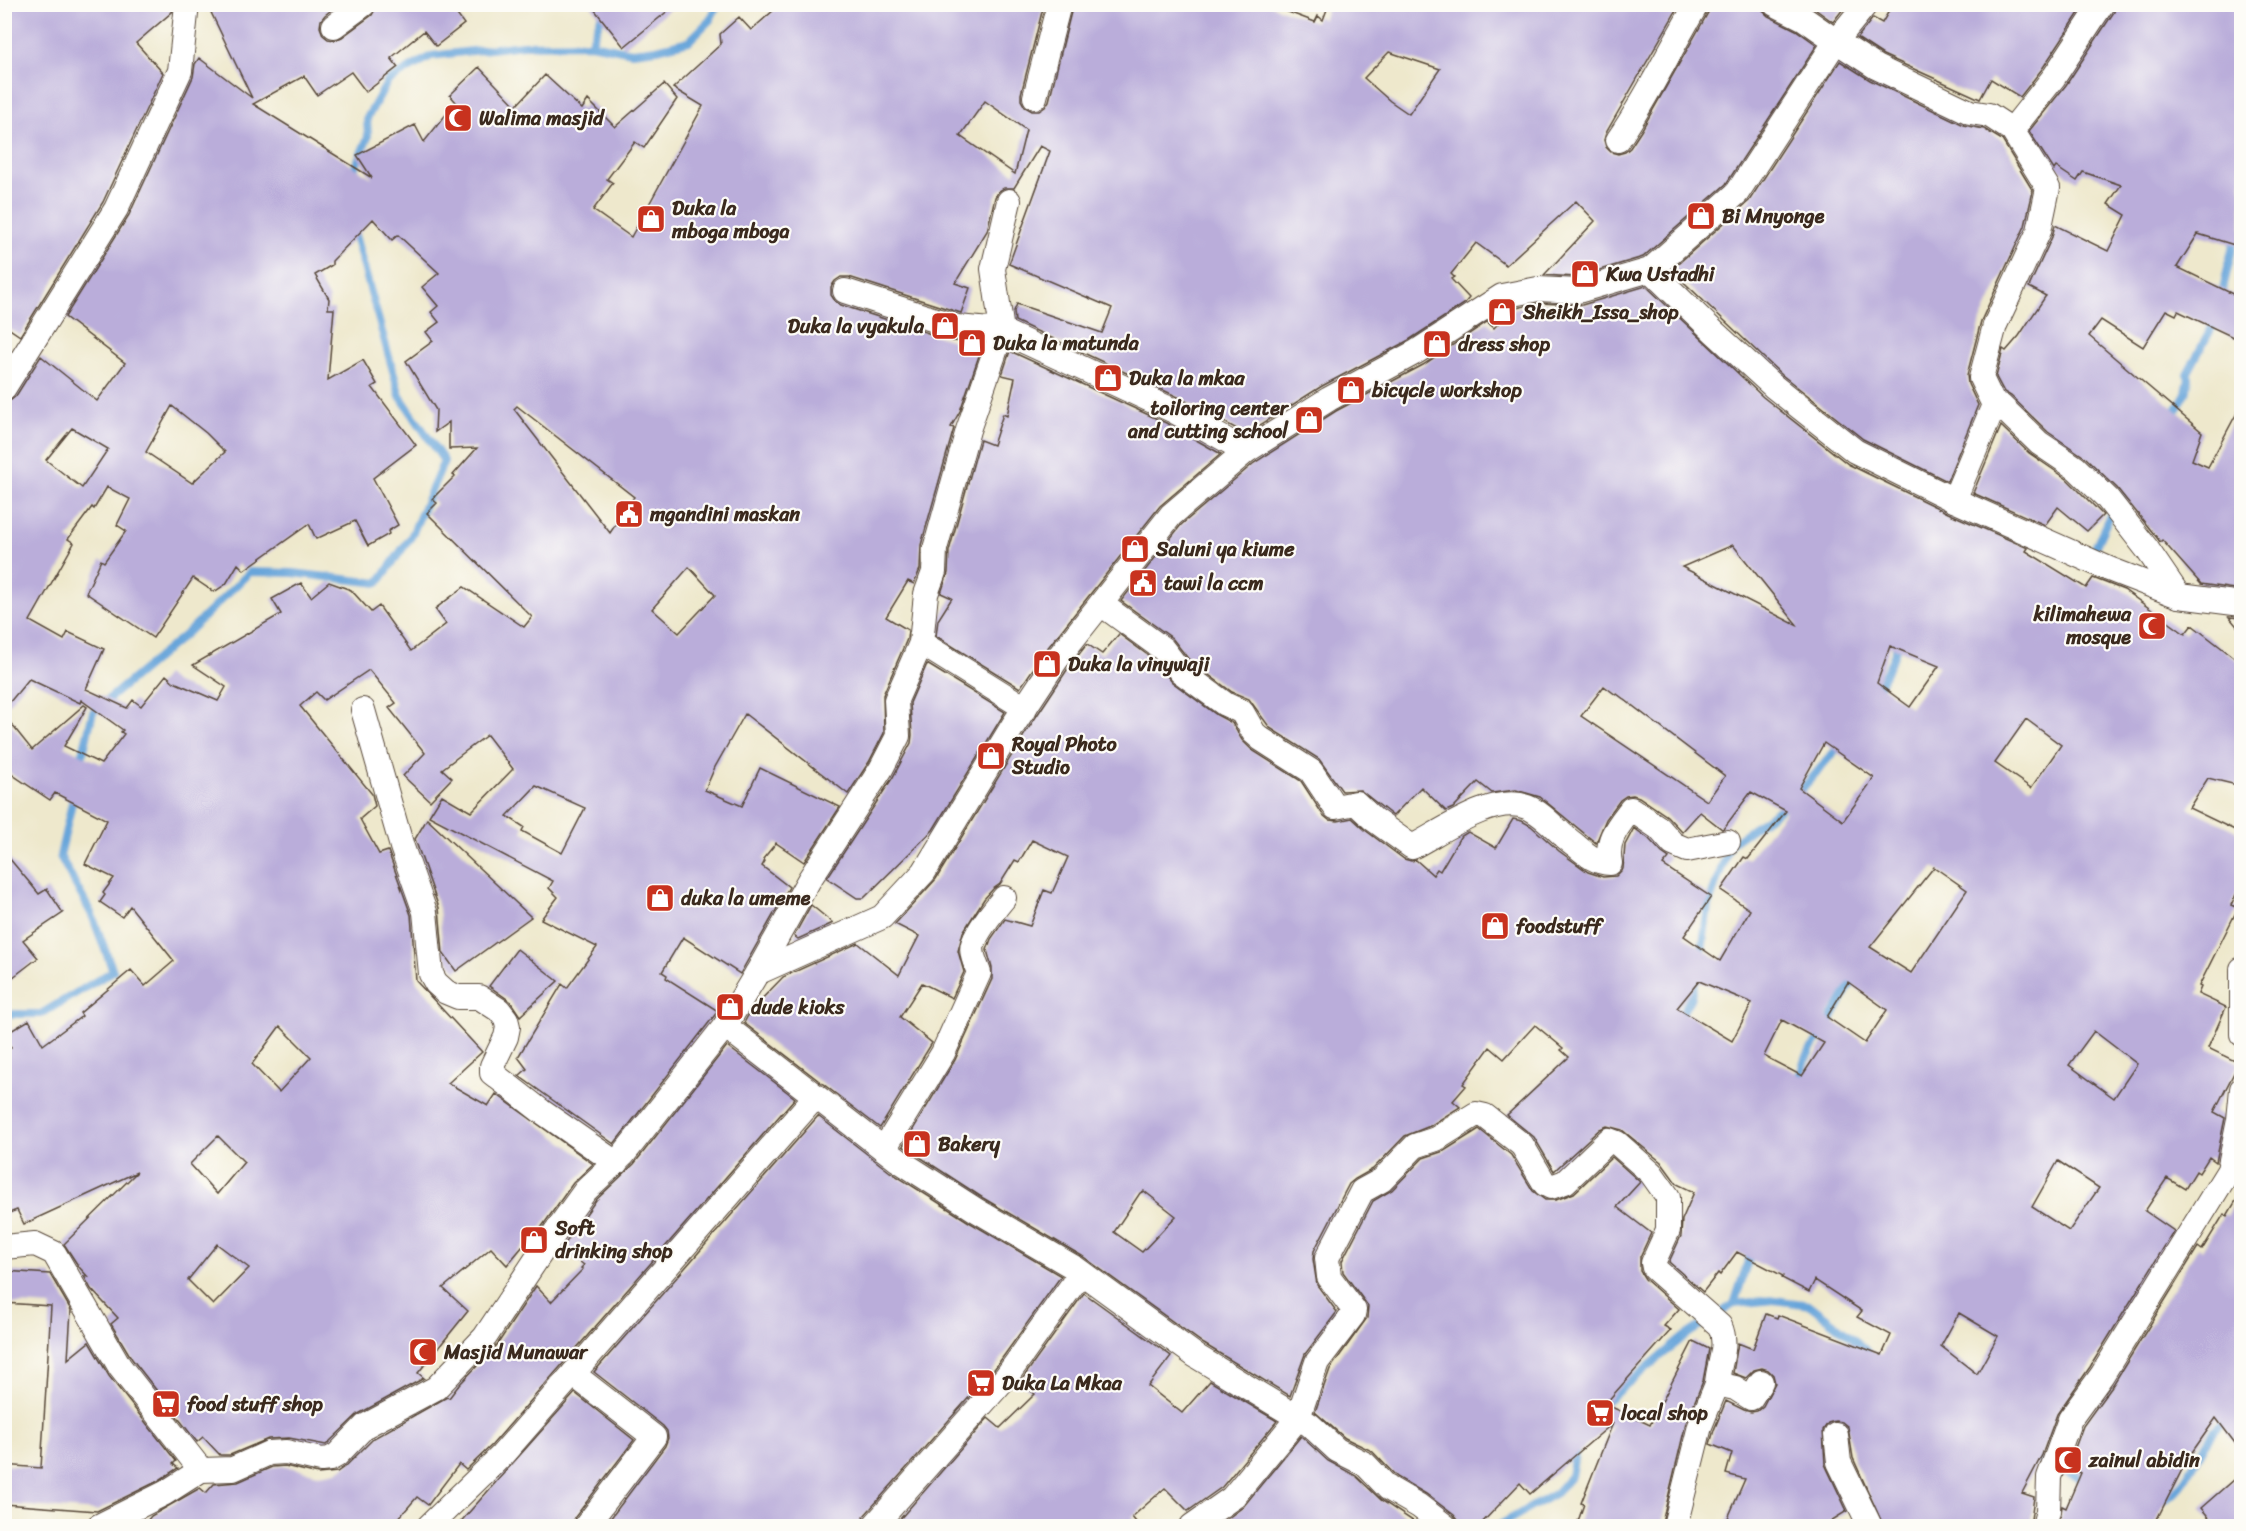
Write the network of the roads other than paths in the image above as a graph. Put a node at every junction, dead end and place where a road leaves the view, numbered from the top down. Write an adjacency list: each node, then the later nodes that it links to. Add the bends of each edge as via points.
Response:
1 (187, 4): 17 (street, via 180,71 116,209)
2 (364, 4): 8 (street)
3 (1059, 4): 10 (street)
4 (1697, 4): 12 (street)
5 (1775, 4): 9 (street)
6 (1866, 4): 9 (street)
7 (2102, 4): 11 (street, via 2054,77)
8 (334, 26)
9 (1836, 42): 11 (street, via 1876,67 1970,112 1989,116); 14 (street, via 1737,194)
10 (1035, 97)
11 (2012, 130): 18 (street, via 2048,188 2039,231 1995,325 1981,378)
12 (1618, 140)
13 (1009, 201): 16 (street, via 993,269)
14 (1650, 270): 19 (street, via 1578,291 1538,290 1502,296 1416,352 1329,399); 20 (street, via 1773,386 1856,451)
15 (845, 291): 16 (street, via 957,327)
16 (1002, 331): 19 (street, via 1172,410); 24 (street, via 968,430 935,549)
17 (4, 388)
18 (1994, 405): 20 (street); 21 (street, via 2001,406 2039,443 2076,468 2107,498)
19 (1246, 451): 22 (street, via 1172,515)
20 (1953, 500): 21 (street)
21 (2179, 596): 23 (street)
22 (1101, 604): 25 (street); 27 (street, via 1163,649 1180,671 1242,712 1254,733 1311,771 1335,807 1356,803 1412,847 1480,810 1510,803 1528,807 1599,863 1610,863 1612,834 1631,809 1686,850)
23 (2241, 604)
24 (921, 643): 25 (street); 30 (street, via 896,700 898,736)
25 (1025, 708): 30 (street, via 924,872 882,917)
26 (363, 710): 36 (street, via 425,912 431,974 436,983 446,992 479,998 499,1010 508,1027 492,1073)
27 (1728, 842)
28 (1004, 898): 35 (street, via 973,945 979,973 943,1053)
29 (2241, 969): 32 (street)
30 (757, 973): 31 (street)
31 (725, 1026): 34 (street); 36 (street)
32 (2241, 1034)
33 (2241, 1089): 53 (street, via 2229,1170 2070,1419 2049,1477)
34 (815, 1097): 35 (street); 39 (street)
35 (884, 1149): 38 (street)
36 (616, 1162): 44 (street, via 585,1191 485,1336 436,1388 365,1426 330,1459 269,1453 232,1469)
37 (4, 1247): 44 (street, via 35,1244 54,1253 120,1367)
38 (1081, 1273): 42 (street, via 1196,1356); 49 (street, via 1006,1377)
39 (573, 1374): 47 (street, via 502,1455); 48 (street, via 654,1437)
40 (1761, 1382): 41 (street, via 1751,1398 1735,1388)
41 (1717, 1384): 42 (street, via 1725,1348 1723,1334 1654,1268 1668,1230 1668,1197 1651,1173 1617,1143 1608,1140 1565,1182 1551,1187 1545,1184 1522,1145 1485,1116 1476,1114 1436,1139 1415,1146 1382,1180 1362,1191 1327,1258 1329,1277 1354,1310 1353,1315 1317,1362); 52 (street, via 1700,1426)
42 (1298, 1418): 50 (street, via 1232,1497); 51 (street, via 1337,1450 1365,1464 1388,1488)
43 (1836, 1435): 45 (street, via 1839,1462)
44 (201, 1470): 46 (street)
45 (1868, 1526)
46 (99, 1527)
47 (429, 1527)
48 (586, 1527)
49 (874, 1527)
50 (1192, 1527)
51 (1444, 1527)
52 (1675, 1527)
53 (2044, 1527)

